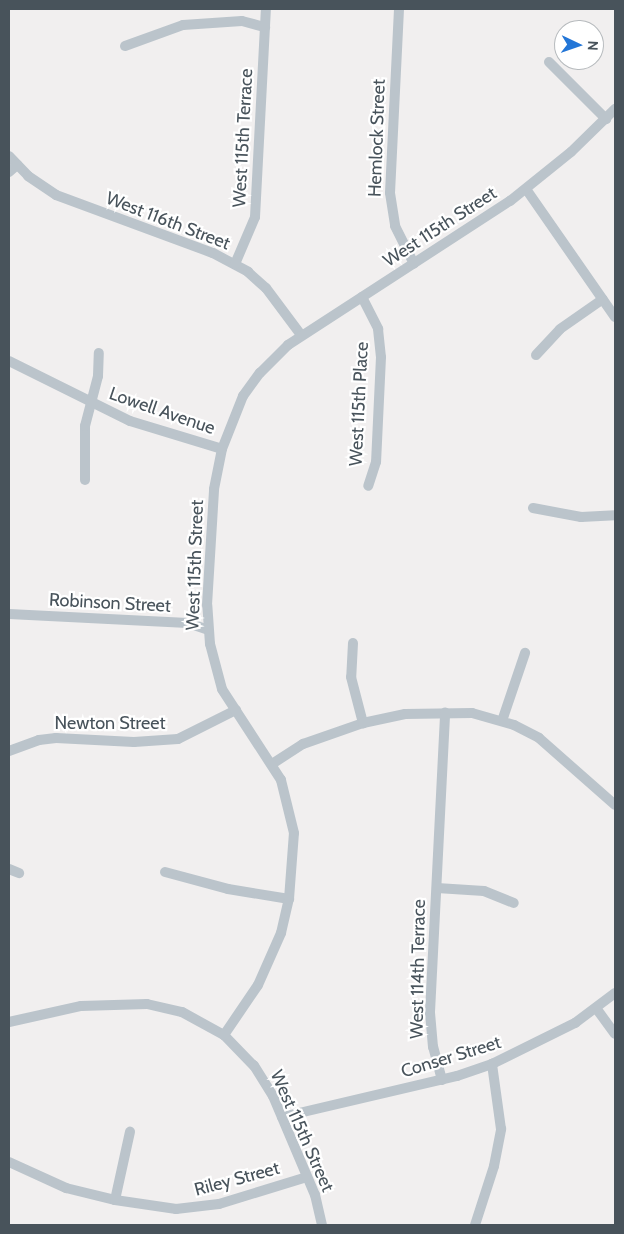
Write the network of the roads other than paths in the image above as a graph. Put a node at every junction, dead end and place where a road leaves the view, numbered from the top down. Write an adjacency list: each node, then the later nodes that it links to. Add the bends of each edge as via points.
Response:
1 (266, 9): 3 (street, West 115th Terrace)
2 (399, 9): 12 (street, Hemlock Street, via 390,193 395,226)
3 (264, 27): 4 (street, via 242,21 183,25); 11 (street, West 115th Terrace, via 255,217)
4 (125, 46)
5 (549, 62): 7 (street)
6 (615, 109): 7 (street, West 115th Street)
7 (606, 118): 10 (street, West 115th Street)
8 (9, 156): 9 (street, West 116th Street)
9 (13, 168): 11 (street, West 116th Street, via 56,195)
10 (526, 189): 12 (street, West 115th Street); 14 (street)
11 (234, 264): 16 (street, West 116th Street, via 266,288)
12 (414, 264): 13 (street, West 115th Street)
13 (362, 297): 16 (street, West 115th Street); 23 (street, West 115th Place, via 378,329 381,351 376,462)
14 (603, 299): 15 (street); 18 (street, via 560,329)
15 (615, 317)
16 (301, 335): 21 (street, West 115th Street, via 277,355 244,396 232,418)
17 (99, 353): 20 (street, Lowell Avenue)
18 (536, 355)
19 (9, 361): 20 (street, Lowell Avenue)
20 (92, 402): 21 (street, Lowell Avenue, via 130,421); 22 (street, Lowell Avenue, via 85,435)
21 (222, 449): 27 (street, West 115th Street, via 214,490)
22 (85, 480)
23 (368, 486)
24 (533, 508): 25 (street, via 581,517)
25 (615, 515)
26 (9, 614): 27 (street, Robinson Street, via 188,623)
27 (208, 630): 30 (street, West 115th Street, via 222,689)
28 (352, 643): 33 (street, via 351,677)
29 (525, 654): 32 (street)
30 (236, 710): 34 (street, Newton Street, via 178,738 134,742 56,738); 35 (street, West 115th Street)
31 (445, 712): 32 (street, via 472,713); 33 (street, via 405,714); 40 (street, West 114th Terrace)
32 (502, 720): 36 (street, via 524,729 559,752)
33 (364, 722): 35 (street, via 303,744)
34 (9, 751)
35 (272, 764): 41 (street, West 115th Street, via 293,819)
36 (615, 805)
37 (9, 869): 39 (street)
38 (165, 872): 41 (street, via 228,889)
39 (19, 873)
40 (436, 888): 42 (street, West 114th Terrace, via 484,891); 49 (street, West 114th Terrace, via 430,1012 433,1048)
41 (289, 899): 47 (street, West 115th Street, via 269,964)
42 (514, 903)
43 (615, 993): 44 (street, Conser Street)
44 (596, 1008): 46 (street); 48 (street, Conser Street, via 547,1039)
45 (9, 1022): 47 (street, via 81,1006 148,1004 182,1012)
46 (615, 1034)
47 (224, 1035): 50 (street, West 115th Street, via 236,1044 264,1080)
48 (492, 1064): 49 (street, Conser Street); 56 (street, via 501,1129 494,1166)
49 (442, 1080): 50 (street, Conser Street)
50 (282, 1117): 53 (street, West 115th Street)
51 (130, 1132): 54 (street)
52 (9, 1162): 54 (street, Riley Street, via 66,1188)
53 (307, 1177): 54 (street, Riley Street, via 206,1207 176,1208); 55 (street, West 115th Street)
54 (115, 1200)
55 (322, 1225)
56 (475, 1225)

